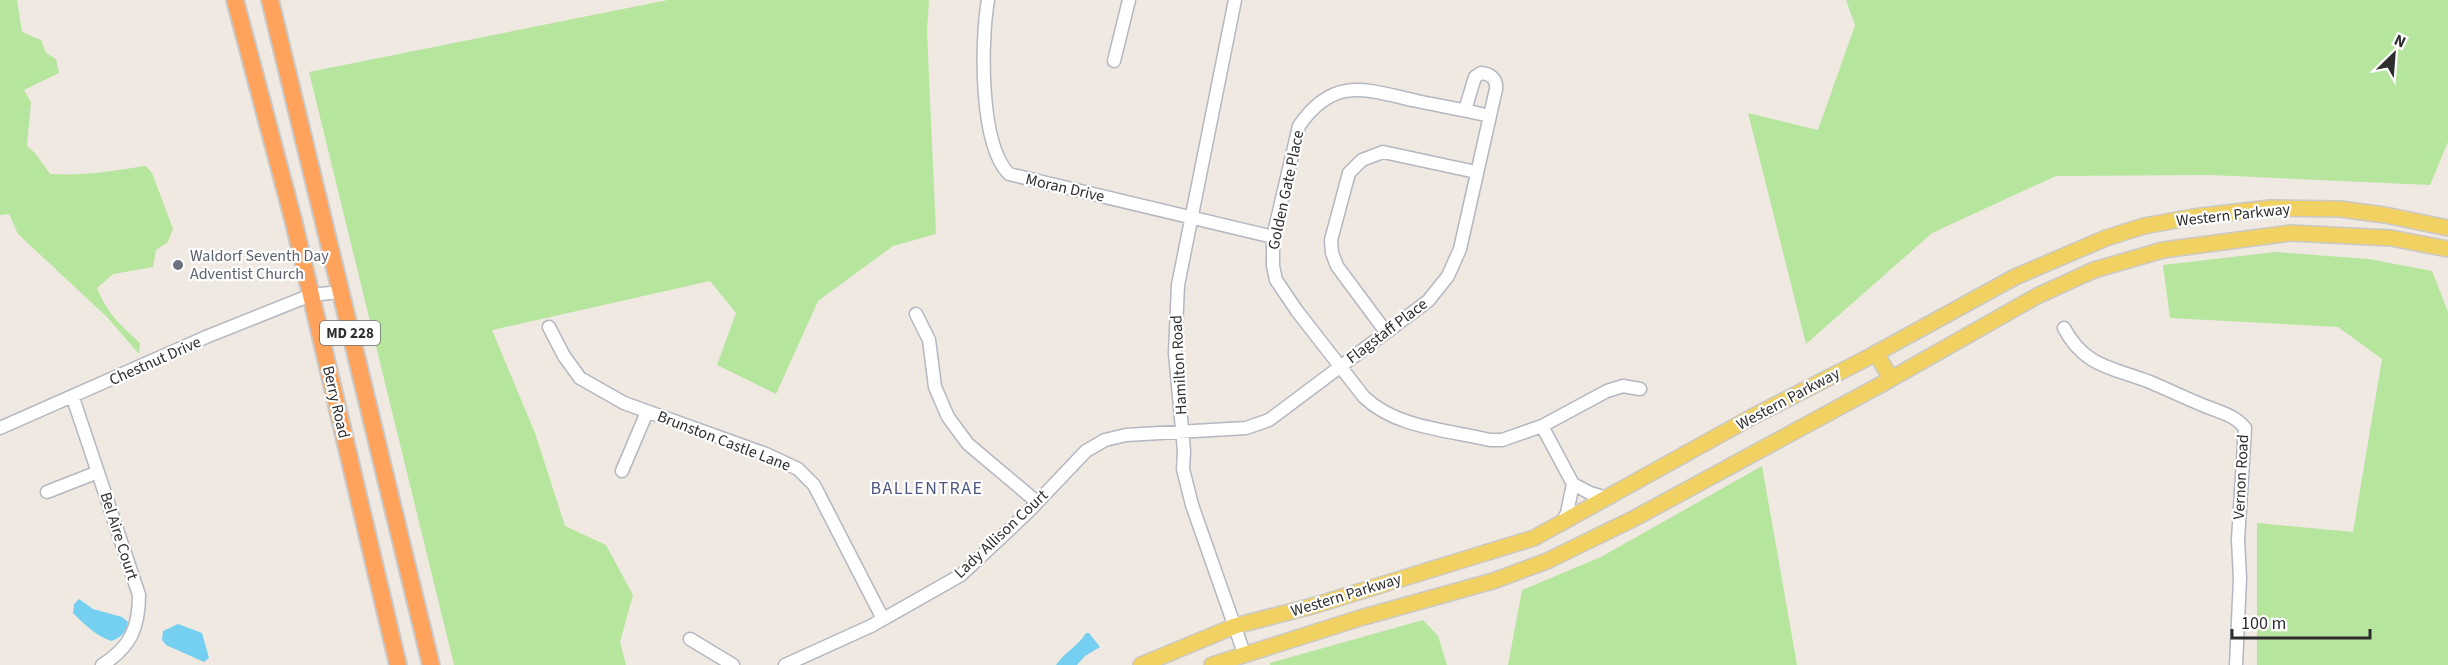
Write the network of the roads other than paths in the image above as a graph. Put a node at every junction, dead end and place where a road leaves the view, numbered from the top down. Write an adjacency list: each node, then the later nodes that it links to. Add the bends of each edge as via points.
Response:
1 (235, 0): 15 (highway, Berry Road / MD 228)
2 (270, 0): 14 (highway, Berry Road / MD 228)
3 (988, 0): 10 (street, Moran Drive, via 982,55 987,109 997,156 1009,174)
4 (1129, 0): 6 (street)
5 (1235, 0): 10 (street, Hamilton Road)
6 (1114, 61)
7 (1465, 110): 8 (street, Golden Gate Place); 8 (street, Flagstaff Place, via 1475,77 1486,74 1496,84); 12 (street, Golden Gate Place, via 1368,89 1345,90 1324,99 1299,126)
8 (1490, 116): 9 (street, Flagstaff Place)
9 (1476, 172): 19 (street, Flagstaff Place, via 1460,249 1450,273 1428,301); 19 (street, via 1383,152 1362,160 1349,173 1331,240 1332,253 1337,266)
10 (1191, 219): 12 (street, Moran Drive); 28 (street, Hamilton Road, via 1174,330)
11 (2448, 228): 20 (main road, Western Parkway, via 2340,209 2270,208 2144,226 2015,277)
12 (1273, 237): 21 (street, Golden Gate Place, via 1276,280)
13 (2448, 249): 22 (main road, Western Parkway, via 2391,237 2291,233 2163,250 2094,270 2037,296)
14 (340, 292): 15 (street, Chestnut Drive); 42 (highway, Berry Road / MD 228)
15 (311, 295): 24 (street, Chestnut Drive, via 206,337); 41 (highway, Berry Road / MD 228)
16 (916, 314): 34 (street, via 929,340 935,387 948,417 968,444)
17 (549, 327): 25 (street, Brunston Castle Lane, via 580,378)
18 (2064, 328): 47 (street, Vernon Road, via 2079,349 2098,364 2230,416 2245,428)
19 (1386, 332): 21 (street, Flagstaff Place)
20 (1876, 353): 22 (main road); 33 (main road, Western Parkway)
21 (1340, 367): 26 (street, Golden Gate Place, via 1376,409 1393,418 1496,440); 28 (street, Flagstaff Place, via 1261,423 1246,428)
22 (1891, 379): 39 (main road, Western Parkway, via 1635,518 1547,561 1493,581)
23 (1640, 389): 26 (street, Golden Gate Place, via 1623,386 1607,391)
24 (73, 398): 27 (street, Chestnut Drive); 30 (street, Bel Aire Court)
25 (647, 412): 29 (street); 36 (street, Brunston Castle Lane, via 798,469 814,485)
26 (1542, 426): 31 (street)
27 (0, 428)
28 (1183, 431): 34 (street, Lady Allison Court, via 1106,440 1086,451); 37 (street, Hamilton Road, via 1183,469 1192,505)
29 (622, 471)
30 (98, 472): 32 (street); 40 (street, Bel Aire Court, via 139,603 138,620 129,641)
31 (1573, 484): 33 (street); 35 (street)
32 (47, 492)
33 (1607, 498): 35 (main road, Western Parkway)
34 (1037, 502): 36 (street, Lady Allison Court, via 961,574)
35 (1561, 524): 37 (main road, Western Parkway, via 1534,538)
36 (883, 619): 44 (street, Lady Allison Court)
37 (1235, 626): 39 (street, Hamilton Road); 45 (main road, Western Parkway)
38 (690, 639): 43 (street)
39 (1244, 653): 46 (main road, Western Parkway)
40 (102, 665)
41 (398, 665)
42 (432, 665)
43 (733, 665)
44 (785, 665)
45 (1141, 665)
46 (1212, 665)
47 (2236, 665)

